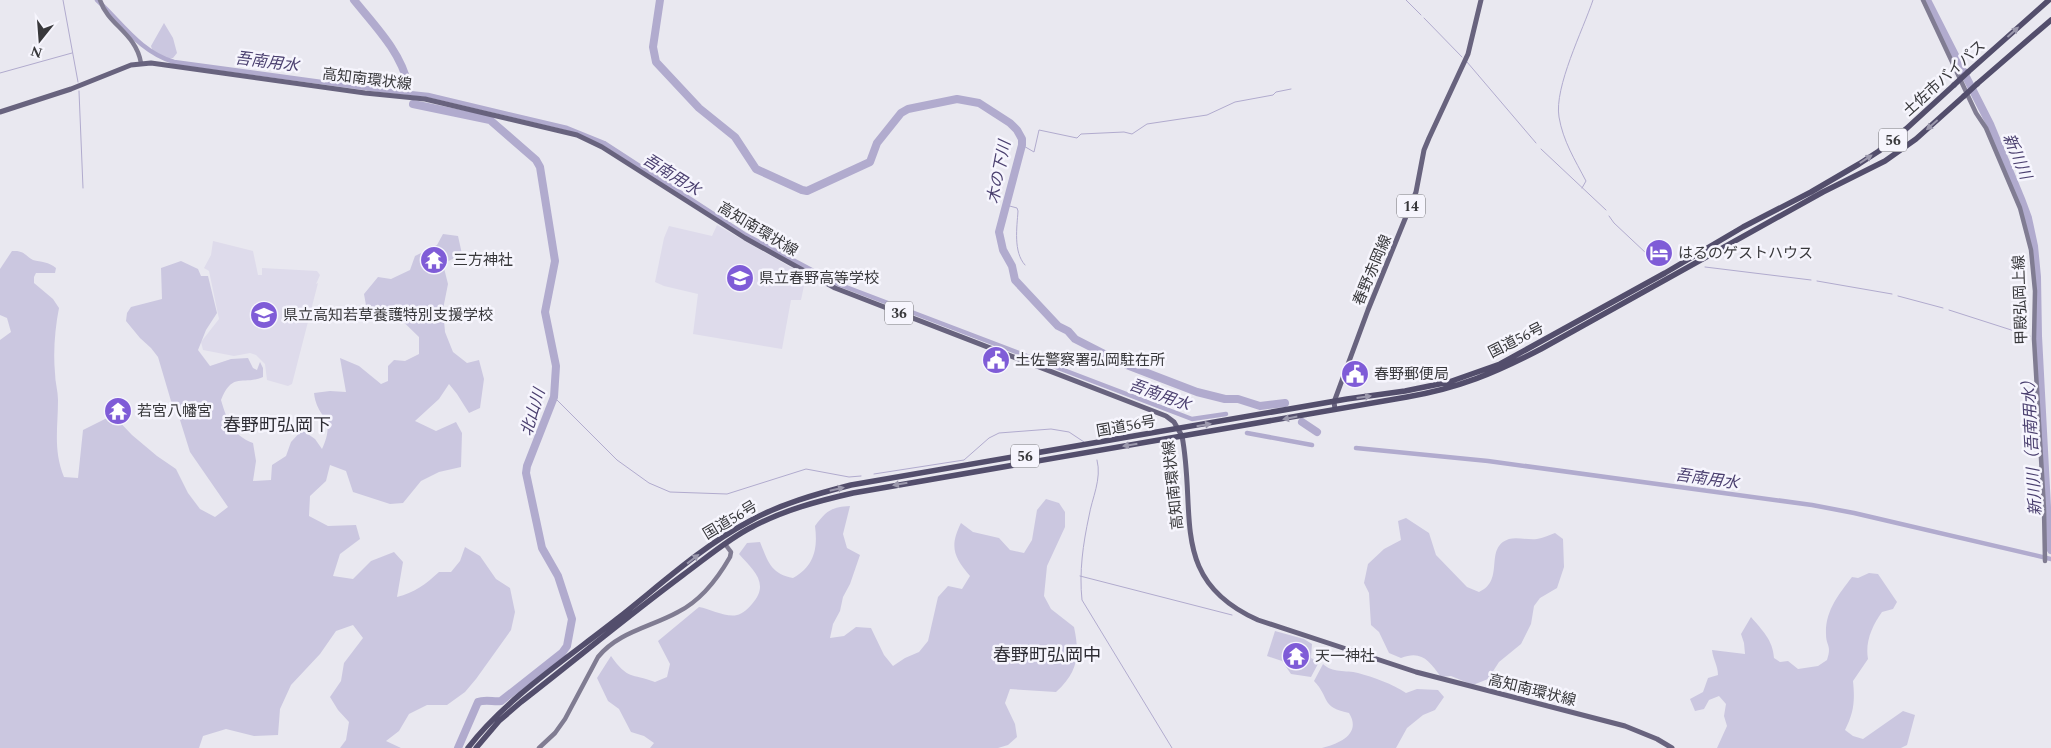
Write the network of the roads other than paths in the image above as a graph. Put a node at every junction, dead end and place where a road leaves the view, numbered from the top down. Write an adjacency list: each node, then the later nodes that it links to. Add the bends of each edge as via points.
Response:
1 (1481, 0): 10 (main road, 春野赤岡線 / 14, via 1468,54 1424,150 1416,192)
2 (1923, 0): 15 (main road, 甲殿弘岡上線, via 2020,208 2031,250)
3 (2049, 0): 8 (highway, 土佐市バイパス / 56, one-way to 3, bridge, via 1879,151)
4 (101, 2): 6 (main road, via 132,40)
5 (2051, 20): 9 (highway, 土佐市バイパス / 56, one-way to 9, bridge, via 1892,157)
6 (140, 63): 7 (main road, 高知南環状線 / 36); 12 (main road, 高知南環状線 / 36, via 425,99 576,135 602,147 745,238 837,288 1138,404 1166,416)
7 (0, 112)
8 (1825, 184): 10 (highway, 国道56号 / 56, one-way to 8, via 1425,387 1470,376 1500,364)
9 (1823, 192): 11 (highway, 国道56号 / 56, via 1502,369 1444,390)
10 (1334, 402): 11 (main road, 春野赤岡線 / 14); 12 (highway, 国道56号 / 56, one-way to 10)
11 (1335, 409): 13 (highway, 国道56号 / 56, one-way to 13)
12 (1179, 430): 13 (main road, 高知南環状線 / 36); 16 (highway, 国道56号 / 56, one-way to 12, via 494,718 652,591 724,536 768,512 822,492 852,486)
13 (1182, 436): 14 (highway, 国道56号 / 56, one-way to 14, via 824,499 773,516); 19 (main road, 高知南環状線 / 36, via 1193,551 1199,568 1215,592 1240,612 1416,672 1625,726)
14 (725, 544): 17 (highway, 国道56号 / 56, via 521,702); 18 (main road, via 730,557 694,602 679,612 618,638 605,648 555,733)
15 (2045, 559)
16 (468, 748)
17 (476, 748)
18 (539, 748)
19 (1672, 748)

